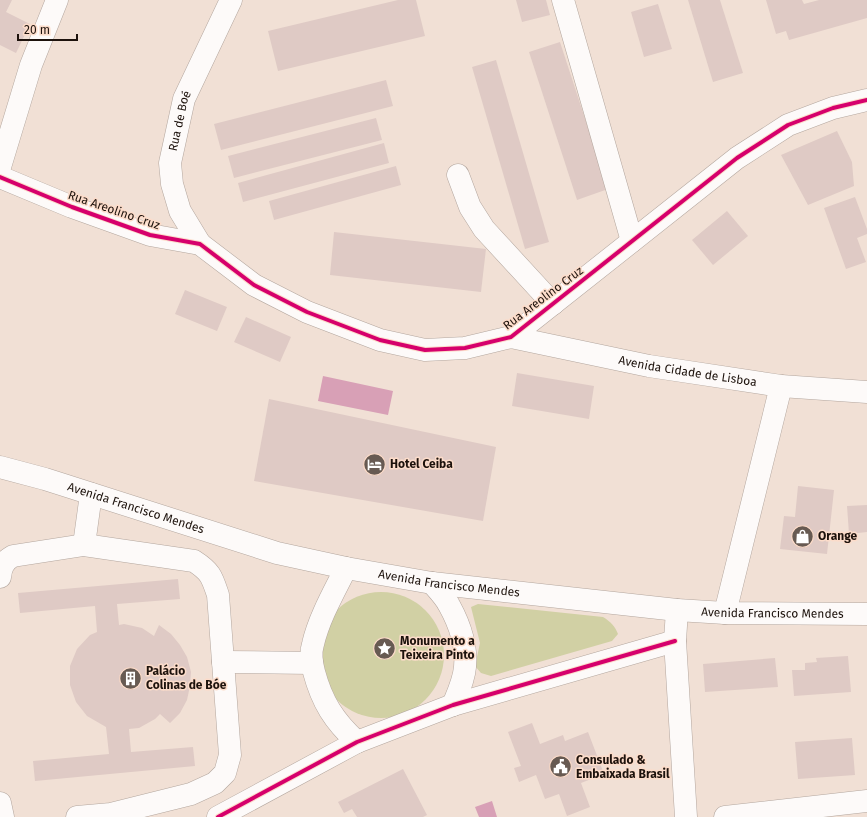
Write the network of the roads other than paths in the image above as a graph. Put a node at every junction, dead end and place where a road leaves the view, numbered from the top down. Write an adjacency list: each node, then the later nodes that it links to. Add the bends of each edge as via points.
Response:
1 (58, 0): 5 (street, via 31,65)
2 (231, 0): 9 (street, Rua de Boé, via 184,99 170,163 172,184 180,211)
3 (563, 0): 8 (street)
4 (867, 100): 8 (street, Rua Areolino Cruz, via 833,108 788,125 736,158)
5 (0, 167)
6 (458, 175): 10 (street, via 470,207 484,229)
7 (0, 177): 9 (street, Rua Areolino Cruz, via 143,233)
8 (632, 241): 10 (street, Rua Areolino Cruz)
9 (200, 244): 11 (street, Rua Areolino Cruz, via 254,285 307,312 380,340 424,350 465,348)
10 (554, 304): 11 (street, Rua Areolino Cruz)
11 (511, 337): 12 (street, Avenida Cidade de Lisboa, via 648,366)
12 (781, 386): 13 (street, Avenida Cidade de Lisboa); 23 (street)
13 (867, 392)
14 (0, 451): 16 (street)
15 (0, 467): 16 (street)
16 (45, 479): 17 (street, Avenida Francisco Mendes)
17 (91, 494): 18 (street); 19 (street, Avenida Francisco Mendes, via 277,553)
18 (84, 545): 20 (street, via 13,556 6,560 0,569); 26 (street, via 194,561 206,569 214,581 218,595)
19 (346, 568): 21 (street, Avenida Francisco Mendes); 27 (street, via 312,646)
20 (0, 577)
21 (432, 583): 22 (street, Avenida Francisco Mendes); 28 (street, via 448,604 463,641 465,668)
22 (677, 610): 23 (street, Avenida Francisco Mendes); 25 (street)
23 (725, 613): 24 (street, Avenida Francisco Mendes)
24 (867, 614)
25 (675, 641): 28 (street); 36 (street)
26 (223, 662): 27 (street); 32 (street, via 230,755 225,773 215,783 191,794)
27 (312, 663): 29 (street, via 318,688 329,711)
28 (453, 705): 29 (street)
29 (357, 742): 35 (street)
30 (867, 801): 37 (street)
31 (0, 803): 33 (street)
32 (111, 815): 34 (street)
33 (3, 817)
34 (77, 817)
35 (218, 817)
36 (686, 817)
37 (725, 817)

